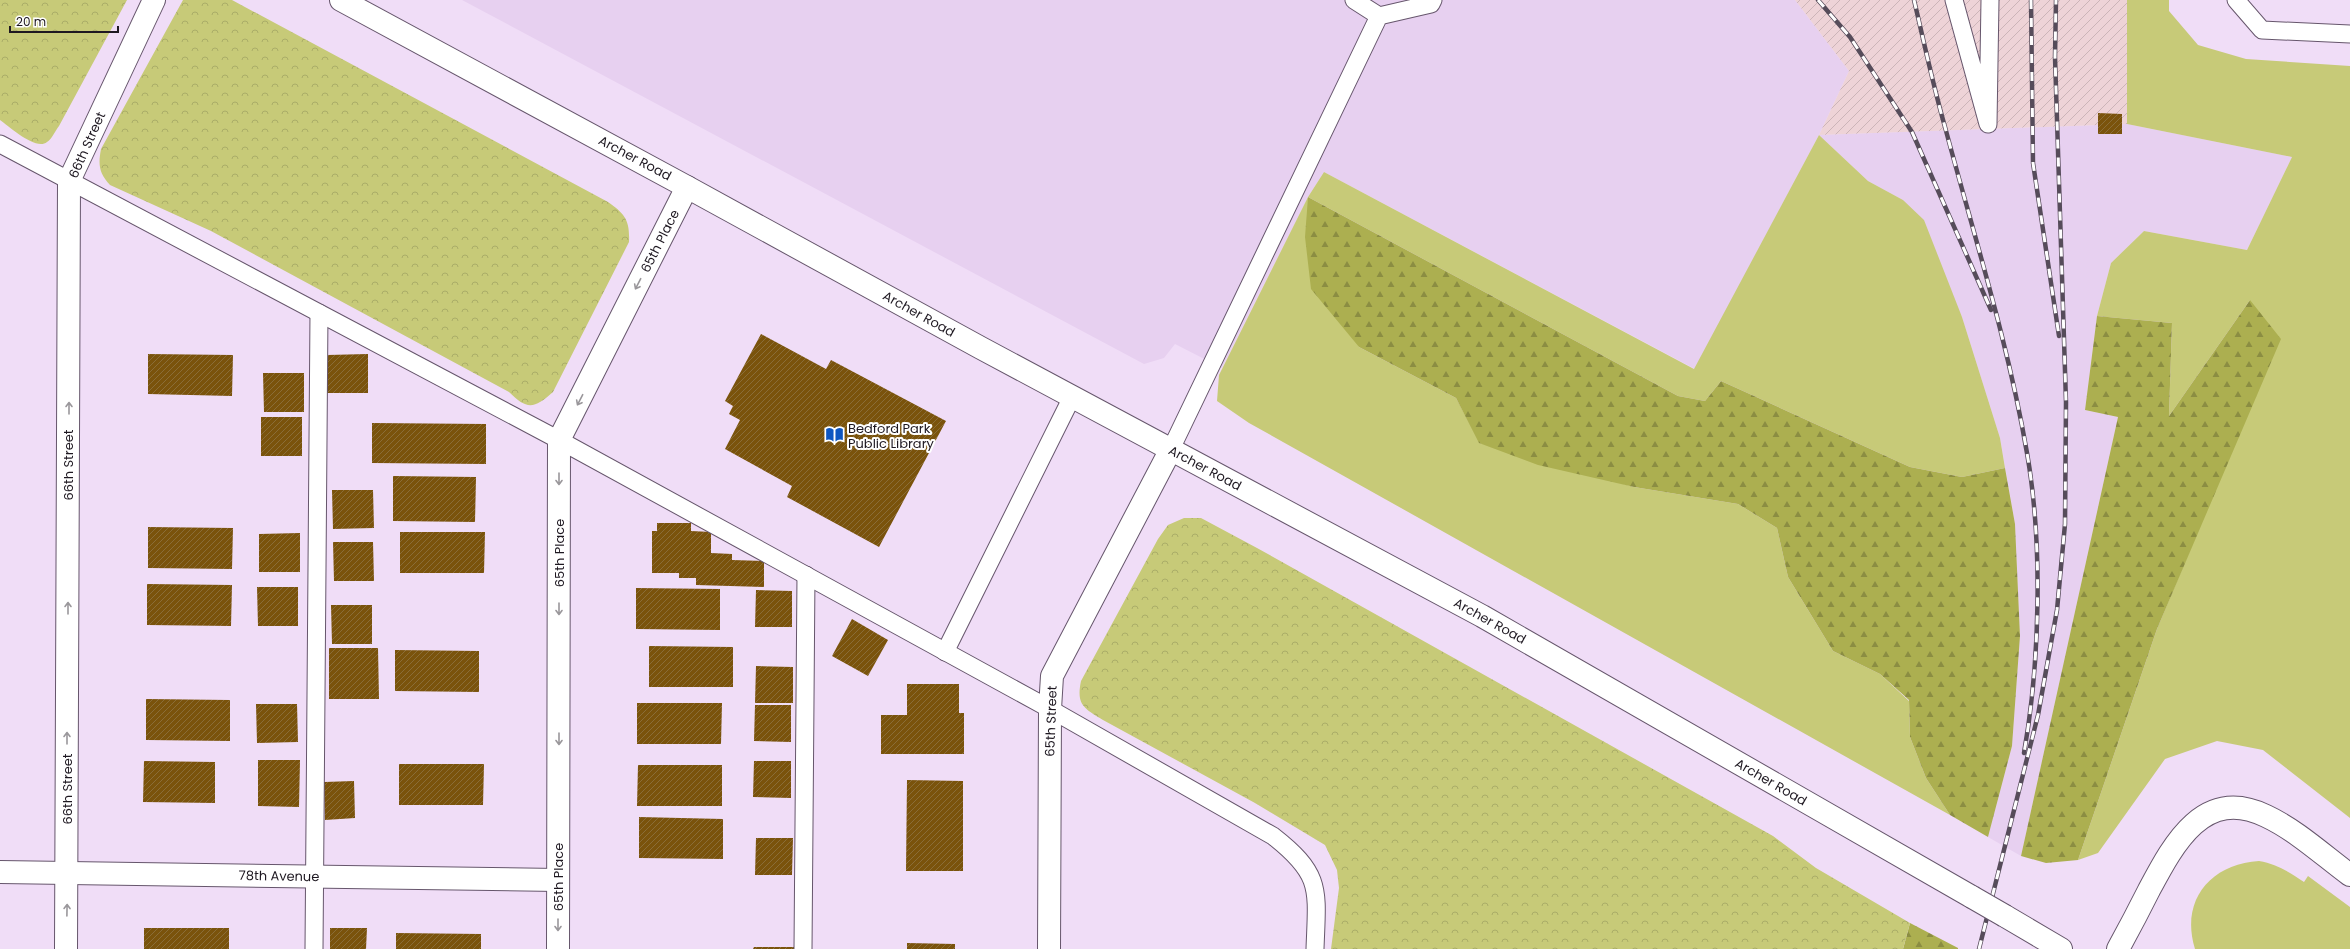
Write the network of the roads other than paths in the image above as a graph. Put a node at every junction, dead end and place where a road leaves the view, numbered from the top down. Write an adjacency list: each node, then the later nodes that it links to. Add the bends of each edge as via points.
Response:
1 (154, 0): 11 (street, 66th Street)
2 (341, 0): 12 (street, Archer Road)
3 (1354, 0): 8 (lane)
4 (1433, 0): 8 (lane, via 1431,4)
5 (1954, 0): 6 (lane, via 1988,124)
6 (1990, 0)
7 (2236, 0): 9 (lane, via 2262,30)
8 (1380, 16): 16 (lane)
9 (2350, 34)
10 (0, 144): 11 (lane)
11 (69, 181): 13 (lane); 21 (street, 66th Street, one-way to 11)
12 (687, 187): 14 (street, Archer Road); 15 (street, 65th Place, one-way to 15)
13 (319, 313): 15 (lane); 23 (lane)
14 (1072, 397): 16 (street, Archer Road); 18 (lane)
15 (559, 440): 17 (lane); 24 (street, 65th Place, one-way to 24)
16 (1171, 450): 19 (street, 65th Street, via 1052,676); 31 (street, Archer Road, bridge, via 1482,616)
17 (806, 575): 18 (lane); 28 (lane)
18 (945, 652): 19 (lane)
19 (1050, 709): 29 (street, 65th Street); 30 (lane, via 1290,848 1304,862 1313,878 1317,897)
20 (0, 872): 21 (street, 78th Avenue)
21 (67, 873): 23 (street, 78th Avenue); 25 (street, 66th Street, one-way to 21)
22 (2350, 875): 32 (street, via 2266,816 2245,808 2224,808 2208,813 2188,827 2168,855)
23 (315, 876): 24 (street, 78th Avenue); 26 (lane)
24 (558, 880): 27 (street, 65th Place, one-way to 27)
25 (66, 949)
26 (314, 949)
27 (558, 949)
28 (803, 949)
29 (1049, 949)
30 (1315, 949)
31 (2060, 949)
32 (2118, 949)

